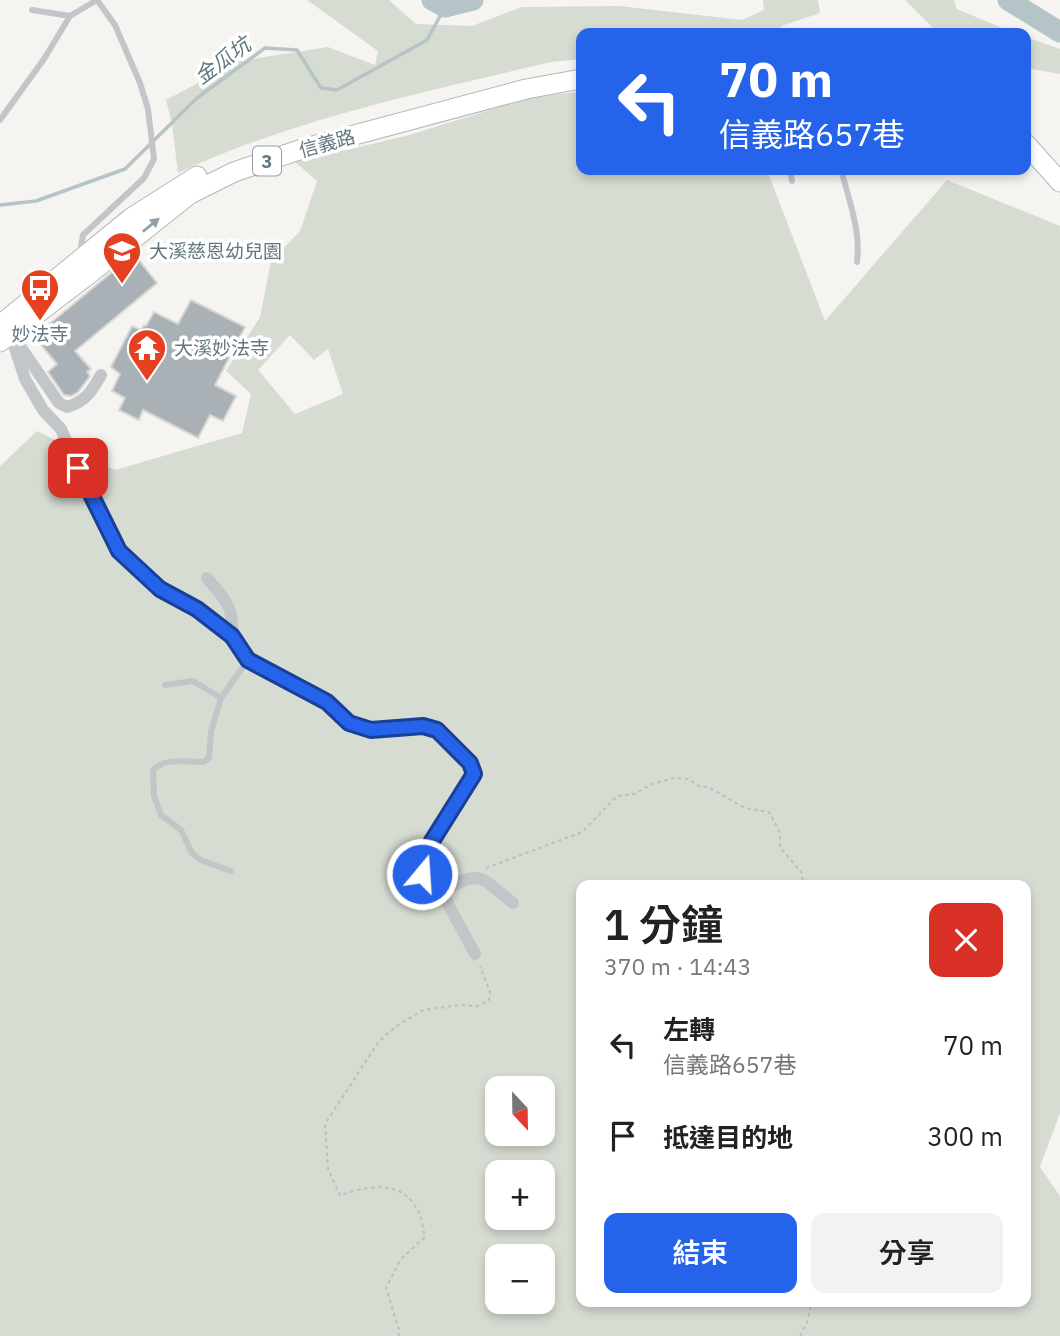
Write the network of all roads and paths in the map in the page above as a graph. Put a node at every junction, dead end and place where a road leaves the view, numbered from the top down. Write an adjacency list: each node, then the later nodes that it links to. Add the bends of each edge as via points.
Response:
1 (97, 0): 3 (lane); 15 (lane, via 115,25 140,83 153,134 154,159 144,178 83,235)
2 (32, 10): 3 (lane)
3 (69, 16): 6 (lane)
4 (576, 70): 15 (main road, 信義路 / 3, via 492,85 229,160 131,218)
5 (576, 80): 15 (main road, 信義路 / 3, one-way to 5, via 190,194 234,172 315,145)
6 (0, 120)
7 (1031, 150): 12 (main road)
8 (1031, 167): 13 (main road)
9 (790, 175): 11 (lane)
10 (842, 175): 14 (lane, via 859,250)
11 (792, 181)
12 (1060, 182)
13 (1060, 198)
14 (857, 262)
15 (84, 268): 16 (main road, 信義路 / 3)
16 (3, 331): 17 (street, via 67,407 79,404); 19 (street, via 43,410 61,429 119,551 160,589)
17 (101, 375)
18 (207, 578): 19 (street, via 228,604)
19 (232, 636): 20 (street)
20 (248, 660): 22 (lane); 26 (street, via 327,702 349,723 371,730 423,726 437,730 470,763 474,774 432,841 422,874)
21 (164, 685): 22 (lane, via 193,681)
22 (221, 698): 23 (lane, via 209,758 160,763 153,770 154,796 161,815 181,830 192,853)
23 (231, 871)
24 (467, 877): 25 (path, via 582,832 617,796 673,778 708,787 745,808 769,811 780,833 780,847 802,873); 26 (street); 27 (street, via 483,878)
25 (803, 880)
26 (441, 891): 28 (street)
27 (513, 903)
28 (475, 954): 30 (path, via 491,992 489,1000 477,1006 423,1010 398,1025 379,1041 325,1124 328,1169 340,1195 383,1185 417,1209 425,1237 401,1259 386,1288)
29 (810, 1307): 31 (path)
30 (398, 1336)
31 (800, 1336)

